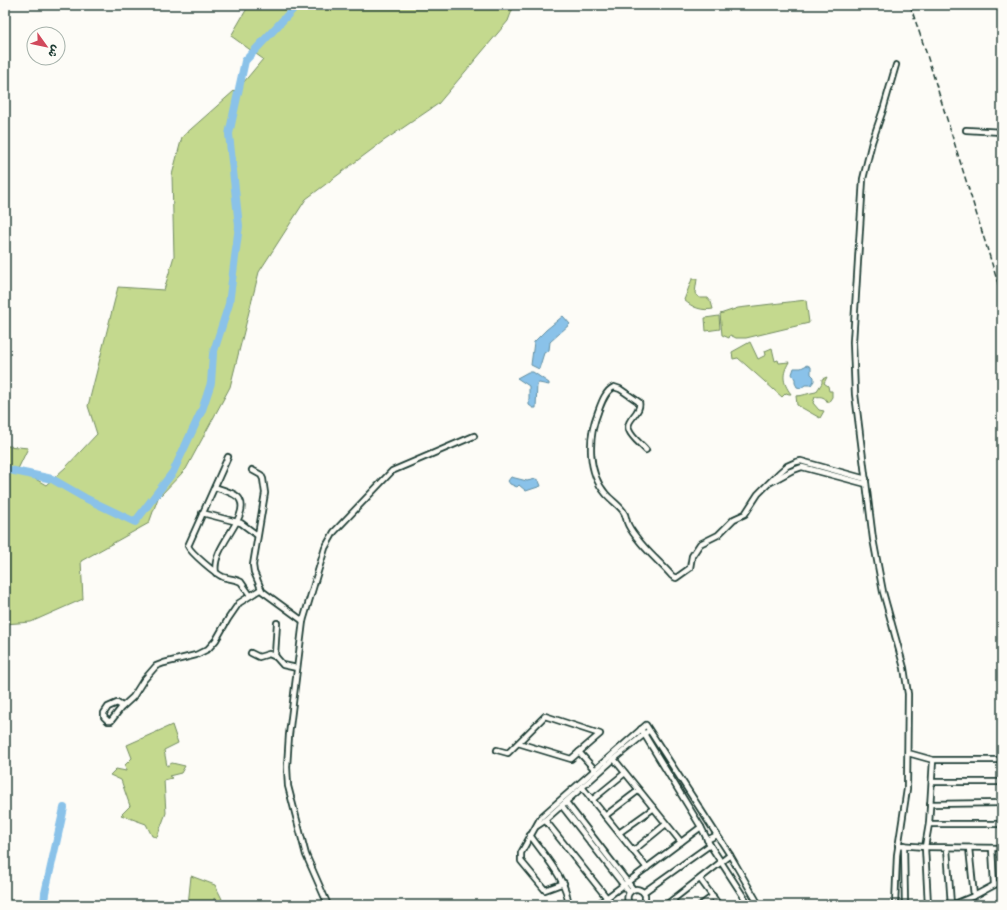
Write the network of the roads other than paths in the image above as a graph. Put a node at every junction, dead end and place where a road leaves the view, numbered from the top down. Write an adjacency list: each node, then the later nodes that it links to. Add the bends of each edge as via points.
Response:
1 (896, 65): 8 (street, via 872,142 863,183 853,342)
2 (966, 130): 3 (street)
3 (1002, 132)
4 (474, 436): 16 (street, via 392,471 334,532 325,548)
5 (646, 450): 8 (street, via 631,434 629,428 639,409 639,403 614,387 607,392 595,422 591,450 593,466 603,490 624,512 638,540 675,578 690,568 692,556 700,544 718,535 734,519 745,514 754,499 784,471 804,467)
6 (228, 457): 9 (street)
7 (252, 470): 12 (street, via 262,477 265,488)
8 (866, 481): 28 (street, via 881,584 908,687)
9 (215, 487): 10 (street); 11 (street, via 240,500 241,509)
10 (202, 514): 11 (street); 13 (street, via 188,546)
11 (237, 522): 12 (street); 13 (street, via 219,552 215,563)
12 (257, 535): 14 (street, via 253,568)
13 (216, 572): 15 (street, via 240,581)
14 (261, 589): 15 (street); 16 (street)
15 (250, 595): 21 (street, via 239,603 212,646 196,655 157,666 142,681 133,697)
16 (303, 621): 20 (street)
17 (277, 623): 19 (street)
18 (252, 653): 19 (street, via 260,657 269,654)
19 (276, 657): 20 (street, via 283,665)
20 (297, 668): 91 (street, via 287,755 288,786 306,855)
21 (122, 706)
22 (641, 729): 23 (street, via 646,725); 24 (street); 33 (street)
23 (650, 730): 24 (street); 32 (street)
24 (645, 734): 29 (street); 34 (street)
25 (518, 743): 26 (street, via 508,753); 27 (street, via 571,759); 27 (street, via 545,716 600,734)
26 (497, 750)
27 (579, 752): 33 (street)
28 (908, 753): 30 (street); 64 (street, via 907,789)
29 (614, 759): 35 (street); 36 (street)
30 (934, 760): 31 (street); 38 (street)
31 (1002, 760)
32 (672, 764): 34 (street); 37 (street)
33 (595, 769): 36 (street); 57 (street, via 541,816)
34 (666, 769): 40 (street)
35 (626, 773): 42 (street); 43 (street)
36 (597, 774): 41 (street)
37 (683, 781): 40 (street); 44 (street)
38 (933, 782): 39 (street); 48 (street)
39 (1002, 782)
40 (676, 786): 47 (street)
41 (582, 788): 43 (street); 46 (street)
42 (639, 790): 49 (street); 50 (street)
43 (592, 800): 50 (street)
44 (695, 800): 47 (street); 51 (street)
45 (1002, 803): 48 (street)
46 (564, 804): 52 (street); 81 (street)
47 (687, 804): 53 (street)
48 (930, 804): 55 (street)
49 (654, 808): 54 (street); 59 (street)
50 (605, 816): 59 (street)
51 (706, 817): 53 (street); 60 (street)
52 (545, 820): 57 (street); 89 (street)
53 (698, 823): 58 (street)
54 (666, 824): 63 (street); 72 (street)
55 (929, 824): 56 (street); 67 (street)
56 (1002, 824)
57 (537, 826): 61 (street)
58 (701, 827): 62 (street); 63 (street)
59 (619, 833): 72 (street)
60 (717, 834): 62 (street); 73 (street)
61 (530, 835): 80 (street); 80 (street, via 521,853 521,861 545,890)
62 (707, 840): 65 (street)
63 (681, 842): 75 (street)
64 (898, 845): 66 (street); 102 (street)
65 (710, 846): 74 (street); 85 (street)
66 (904, 846): 67 (street); 103 (street)
67 (925, 848): 68 (street); 104 (street)
68 (947, 848): 69 (street); 105 (street)
69 (969, 848): 70 (street); 87 (street)
70 (992, 848): 71 (street); 82 (street)
71 (1002, 848)
72 (633, 850): 75 (street)
73 (730, 855): 74 (street); 76 (street)
74 (721, 863): 77 (street); 78 (street)
75 (647, 868): 81 (street)
76 (741, 873): 78 (street); 84 (street)
77 (700, 879): 86 (street); 90 (street)
78 (732, 880): 88 (street)
79 (1002, 881): 82 (street)
80 (564, 883): 92 (street)
81 (626, 884): 83 (street); 89 (street)
82 (994, 885): 87 (street)
83 (631, 890): 85 (street); 94 (street, via 627,897)
84 (751, 891): 88 (street); 101 (street)
85 (644, 892): 95 (street)
86 (713, 896): 98 (street); 99 (street)
87 (974, 896): 105 (street)
88 (743, 897): 100 (street)
89 (607, 898): 93 (street)
90 (672, 900): 96 (street); 97 (street)
91 (328, 905)
92 (568, 905)
93 (597, 905)
94 (630, 905)
95 (644, 905)
96 (666, 905)
97 (676, 905)
98 (701, 905)
99 (719, 905)
100 (749, 905)
101 (759, 905)
102 (895, 905)
103 (905, 905)
104 (928, 905)
105 (951, 905)

